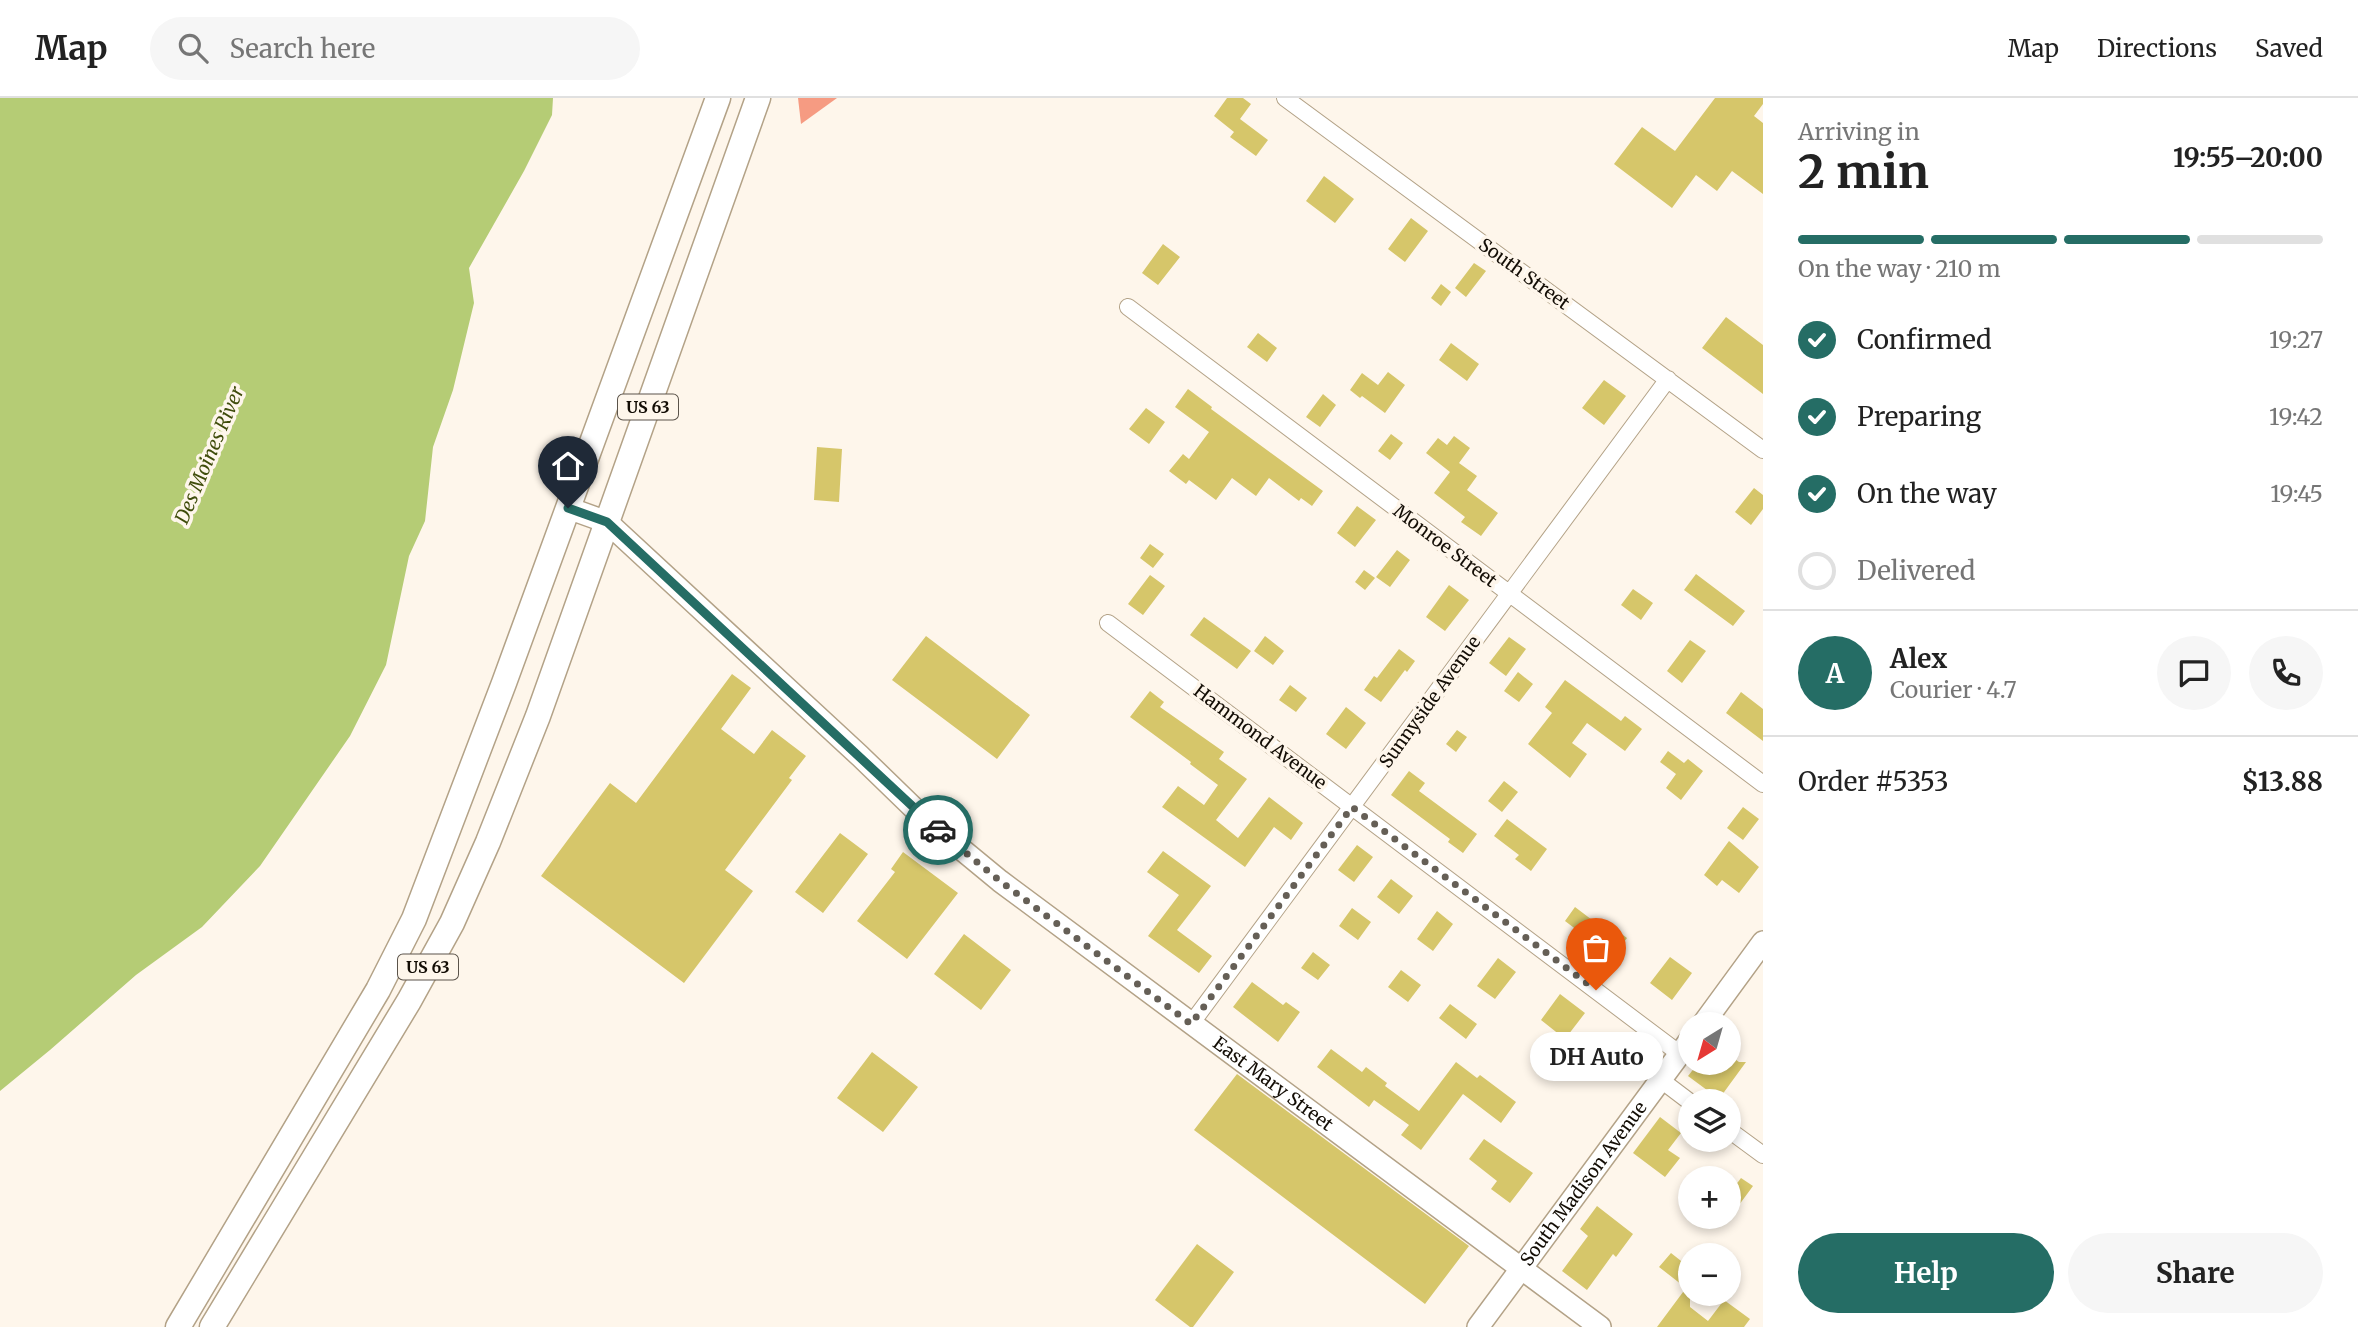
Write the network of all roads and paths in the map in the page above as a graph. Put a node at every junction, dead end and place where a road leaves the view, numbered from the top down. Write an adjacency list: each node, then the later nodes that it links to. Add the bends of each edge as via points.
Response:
1 (718, 98): 7 (highway, US 63)
2 (758, 98): 8 (highway, US 63)
3 (1285, 98): 5 (street, South Street)
4 (1128, 307): 9 (street, Monroe Street)
5 (1668, 379): 6 (street, South Street); 9 (street, Sunnyside Avenue)
6 (1763, 450)
7 (568, 508): 8 (main road, East Mary Street); 23 (highway, US 63, via 414,919 378,990)
8 (607, 522): 15 (main road, East Mary Street, via 926,820); 24 (highway, US 63, via 538,716 452,923 410,1001)
9 (1510, 594): 11 (street, Monroe Street); 12 (street, Sunnyside Avenue)
10 (1108, 623): 12 (street, Hammond Avenue)
11 (1763, 784)
12 (1352, 807): 15 (street, Sunnyside Avenue); 16 (street, Hammond Avenue)
13 (1763, 942): 14 (main road)
14 (1712, 1012)
15 (1191, 1024): 22 (main road, East Mary Street)
16 (1678, 1042)
17 (1678, 1057): 18 (main road, South Madison Avenue)
18 (1661, 1080): 19 (street); 22 (main road, South Madison Avenue)
19 (1678, 1093)
20 (1741, 1139): 21 (street)
21 (1763, 1155)
22 (1521, 1268): 25 (main road, South Madison Avenue); 26 (main road, East Mary Street)
23 (178, 1327)
24 (212, 1327)
25 (1478, 1327)
26 (1600, 1327)

